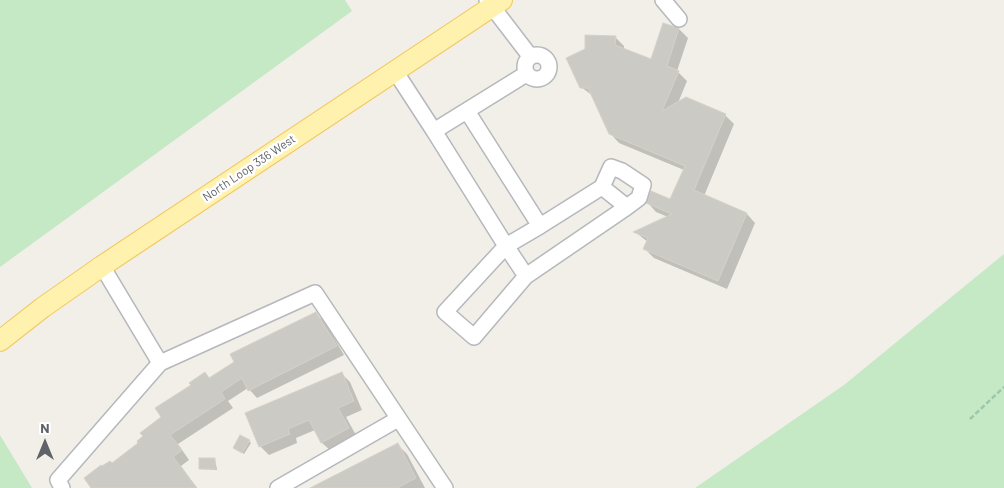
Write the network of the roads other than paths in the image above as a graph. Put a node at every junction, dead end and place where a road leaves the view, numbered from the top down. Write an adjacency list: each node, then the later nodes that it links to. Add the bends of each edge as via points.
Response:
1 (663, 0): 3 (lane)
2 (493, 2): 4 (lane); 5 (main road, North Loop 336 West)
3 (678, 19)
4 (530, 56): 6 (lane, via 524,64); 6 (lane, via 539,55 547,60 549,70 543,78 534,79)
5 (395, 71): 8 (lane); 13 (main road, North Loop 336 West)
6 (526, 74): 7 (lane)
7 (467, 110): 8 (lane); 11 (lane)
8 (434, 131): 12 (lane)
9 (602, 187): 10 (lane); 10 (lane, via 612,167 644,185 639,198); 11 (lane)
10 (627, 207): 14 (lane)
11 (540, 226): 12 (lane)
12 (506, 246): 14 (lane); 14 (lane, via 445,312 474,337)
13 (102, 266): 15 (main road, North Loop 336 West); 16 (lane)
14 (526, 276)
15 (0, 341)
16 (160, 363): 17 (lane, via 315,292); 18 (lane, via 58,480)
17 (398, 419): 19 (lane); 20 (lane)
18 (62, 488)
19 (278, 488)
20 (444, 488)

